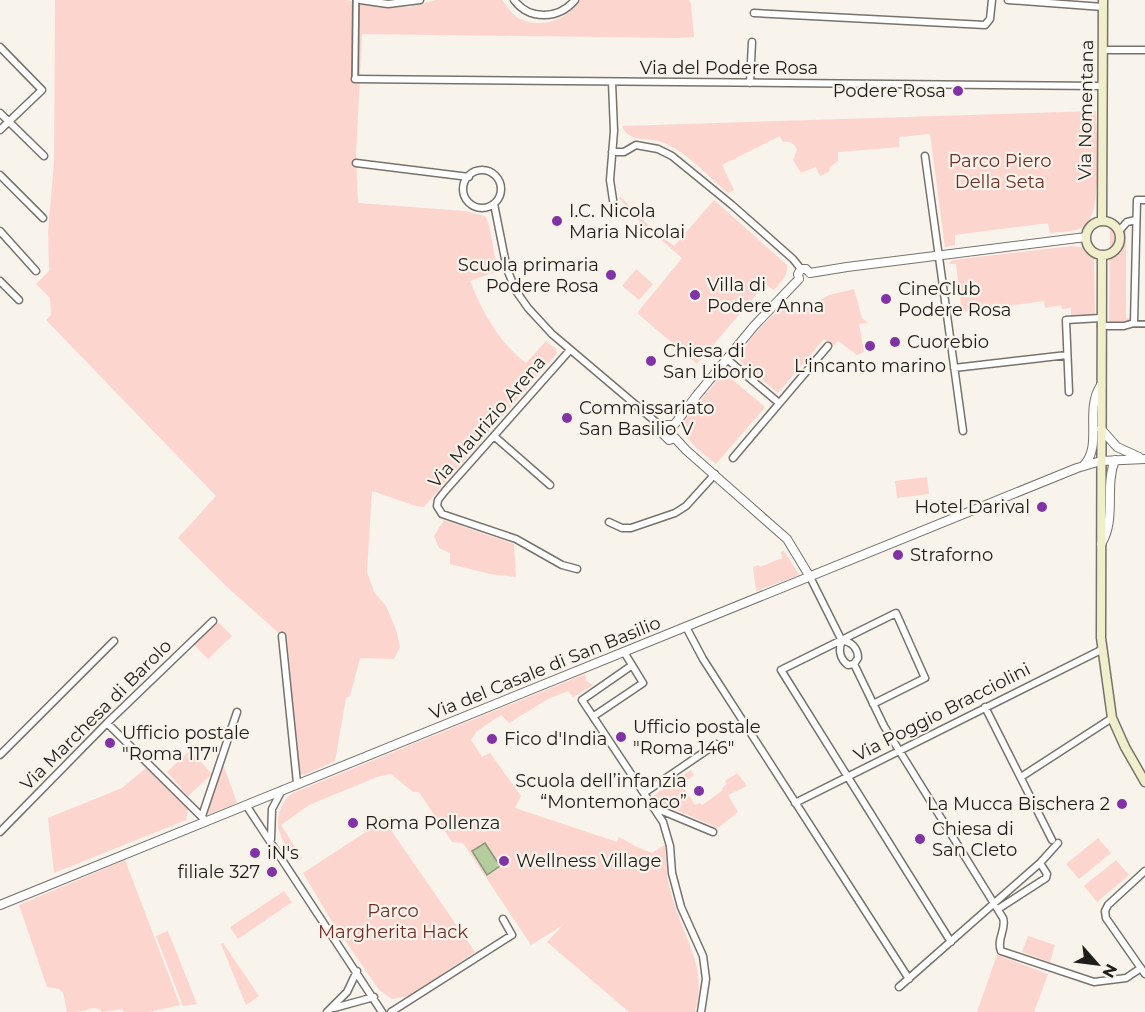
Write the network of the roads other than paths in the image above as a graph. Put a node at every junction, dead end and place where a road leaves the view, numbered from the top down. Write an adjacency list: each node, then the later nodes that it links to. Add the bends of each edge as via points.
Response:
1 (358, 0): 2 (street, via 388,4); 13 (street)
2 (420, 0)
3 (514, 0): 4 (street, via 527,12 544,15 563,11)
4 (575, 0)
5 (992, 0): 8 (street, via 990,19 985,25)
6 (1008, 0): 7 (street)
7 (1103, 4): 12 (main road, Via Nomentana)
8 (754, 13)
9 (752, 42): 15 (street)
10 (0, 47): 18 (street, via 42,90)
11 (1145, 50): 12 (street)
12 (1103, 51): 16 (main road, Via Nomentana)
13 (355, 79): 14 (street, Via del Podere Rosa)
14 (612, 82): 15 (street, Via del Podere Rosa); 20 (street)
15 (750, 83): 16 (street, Via del Podere Rosa)
16 (1102, 86): 30 (main road, Via Nomentana)
17 (0, 113): 18 (street)
18 (9, 122): 19 (street); 21 (street)
19 (0, 130)
20 (612, 152): 26 (street); 37 (street, via 624,152 636,145 672,156)
21 (44, 156)
22 (925, 156): 35 (street)
23 (356, 164): 25 (street)
24 (0, 175): 29 (street)
25 (469, 177): 28 (street, via 464,194 471,204 482,208); 28 (street, via 486,171 496,177 501,188)
26 (613, 200)
27 (1145, 200): 31 (street, via 1137,200)
28 (494, 204): 47 (street, via 510,278 541,323)
29 (43, 218)
30 (1102, 220): 33 (main road); 34 (main road, via 1091,225)
31 (1136, 220): 33 (street, via 1127,222); 44 (street)
32 (0, 231): 38 (street)
33 (1119, 231): 36 (main road, via 1118,247)
34 (1086, 237): 35 (street); 36 (main road, via 1089,248)
35 (939, 255): 39 (street); 50 (street)
36 (1102, 255): 43 (main road)
37 (801, 269): 39 (street); 40 (street)
38 (36, 271)
39 (810, 273): 40 (street, via 810,278)
40 (799, 279): 49 (street)
41 (0, 281): 42 (street)
42 (19, 300)
43 (1101, 322): 44 (street); 48 (street, via 1066,320); 51 (main road)
44 (1134, 324): 45 (street)
45 (1145, 324)
46 (828, 345): 53 (street)
47 (570, 350): 55 (street); 58 (street, Via Maurizio Arena)
48 (1067, 355): 50 (street); 52 (street)
49 (727, 360): 53 (street); 54 (street)
50 (954, 368): 57 (street)
51 (1101, 385): 56 (main road); 64 (street, via 1093,404 1092,451)
52 (1069, 392)
53 (779, 403): 60 (street)
54 (674, 425): 55 (street); 59 (street, via 678,430)
55 (663, 428): 59 (street, via 666,438)
56 (1101, 429): 61 (street, via 1117,447); 63 (main road)
57 (963, 431)
58 (494, 436): 66 (street); 69 (street, Via Maurizio Arena, via 442,494 439,511 516,539)
59 (675, 438): 65 (street)
60 (734, 458)
61 (1144, 459): 62 (street, Via del Casale di San Basilio)
62 (1115, 460): 63 (street, Via del Casale di San Basilio); 68 (street, via 1108,531)
63 (1101, 461): 64 (street, Via del Casale di San Basilio); 68 (main road)
64 (1083, 466): 70 (street, Via del Casale di San Basilio)
65 (715, 474): 67 (street, via 675,513 631,528); 70 (street, via 787,539)
66 (550, 485)
67 (609, 522)
68 (1101, 544): 76 (main road)
69 (577, 570)
70 (810, 577): 72 (street, Via del Casale di San Basilio); 75 (street)
71 (213, 621): 85 (street, Via Marchesa di Barolo)
72 (686, 627): 77 (street, Via del Casale di San Basilio); 95 (street)
73 (282, 636): 92 (street)
74 (114, 641): 88 (street)
75 (842, 641): 78 (street, via 839,648 844,661); 78 (street, via 857,650); 80 (street, via 896,613 925,678); 89 (street, via 782,670)
76 (1103, 649): 81 (street, Via Poggio Bracciolini); 84 (main road)
77 (624, 652): 79 (street); 92 (street, Via del Casale di San Basilio)
78 (854, 664): 80 (street)
79 (632, 666): 83 (street, via 643,683); 83 (street, via 582,700)
80 (873, 704): 87 (street)
81 (985, 707): 87 (street, Via Poggio Bracciolini); 90 (street)
82 (237, 712): 99 (street)
83 (594, 716): 94 (street)
84 (1112, 718): 90 (street); 91 (main road)
85 (106, 723): 97 (street); 101 (street, Via Marchesa di Barolo)
86 (716, 744): 94 (street)
87 (898, 751): 89 (street, Via Poggio Bracciolini); 107 (street)
88 (0, 755)
89 (848, 776): 95 (street, Via Poggio Bracciolini); 109 (street)
90 (1021, 777): 104 (street, via 1055,841)
91 (1145, 782)
92 (297, 783): 93 (street, Via del Casale di San Basilio)
93 (282, 790): 96 (street, Via del Casale di San Basilio); 103 (street, via 272,808)
94 (644, 793): 98 (street)
95 (795, 803): 112 (street)
96 (246, 805): 99 (street, Via del Casale di San Basilio); 103 (street)
97 (192, 807): 99 (street); 100 (street)
98 (653, 807): 102 (street); 118 (street, via 668,836 681,907 703,956 706,979)
99 (204, 819): 100 (street, Via del Casale di San Basilio)
100 (197, 825): 106 (street, Via del Casale di San Basilio)
101 (0, 832)
102 (713, 832)
103 (271, 840): 110 (street)
104 (1040, 863): 107 (street); 107 (street, via 1046,878)
105 (1145, 871): 111 (street, via 1105,911)
106 (0, 904)
107 (996, 906): 109 (street); 111 (street, via 1004,922 999,941 1001,951 1094,982 1120,980)
108 (503, 920): 117 (street, via 512,934)
109 (951, 942): 112 (street)
110 (357, 971): 114 (street); 115 (street, via 347,992)
111 (1143, 971)
112 (909, 979): 113 (street)
113 (899, 987)
114 (374, 997): 115 (street); 116 (street)
115 (330, 1010)
116 (382, 1012)
117 (391, 1012)
118 (701, 1012)

